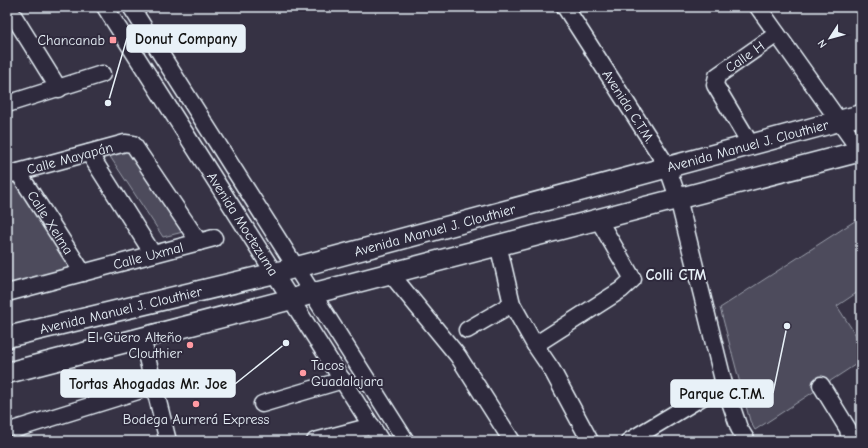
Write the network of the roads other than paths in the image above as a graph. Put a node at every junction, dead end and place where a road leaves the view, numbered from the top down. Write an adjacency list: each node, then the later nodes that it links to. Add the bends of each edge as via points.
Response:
1 (8, 7): 8 (street)
2 (105, 7): 25 (street, Avenida Moctezuma)
3 (131, 7): 23 (street, Avenida Moctezuma)
4 (565, 7): 15 (street, Avenida C.T.M.)
5 (758, 7): 6 (street)
6 (777, 34): 11 (street); 12 (street, Calle H, via 717,76 716,85)
7 (102, 74): 8 (street)
8 (59, 88): 9 (street)
9 (7, 104)
10 (861, 115): 11 (main road, Avenida Manuel J. Clouthier)
11 (839, 122): 12 (main road, Avenida Manuel J. Clouthier); 13 (street)
12 (751, 145): 15 (main road, Avenida Manuel J. Clouthier)
13 (861, 151): 17 (main road, Avenida Manuel J. Clouthier)
14 (89, 153): 16 (street, Calle Mayapán); 20 (street, Calle Mayapán, via 126,142 133,144); 22 (street)
15 (667, 166): 17 (street, Avenida C.T.M.); 23 (main road, Avenida Manuel J. Clouthier)
16 (12, 174): 24 (street, Calle Xelma)
17 (678, 198): 18 (main road, Avenida Manuel J. Clouthier); 37 (street, Avenida C.T.M.)
18 (598, 218): 21 (main road, Avenida Manuel J. Clouthier); 34 (street, via 633,279 621,290)
19 (214, 238): 20 (street, Calle Uxmal)
20 (199, 242): 22 (street, Calle Uxmal)
21 (498, 244): 26 (main road, Avenida Manuel J. Clouthier); 30 (street)
22 (153, 254): 24 (street, Calle Uxmal)
23 (295, 267): 25 (main road, Avenida Manuel J. Clouthier); 27 (street, Avenida Moctezuma)
24 (83, 273): 28 (street, Calle Uxmal)
25 (275, 273): 29 (street, Avenida Moctezuma); 32 (main road, Avenida Manuel J. Clouthier)
26 (390, 273): 27 (main road, Avenida Manuel J. Clouthier); 47 (street, via 458,356)
27 (312, 292): 29 (main road, Avenida Manuel J. Clouthier); 46 (street, Avenida Moctezuma)
28 (7, 293)
29 (292, 298): 33 (main road, Avenida Manuel J. Clouthier); 36 (street, Avenida Moctezuma)
30 (512, 304): 31 (street); 34 (street)
31 (467, 330)
32 (7, 337)
33 (142, 338): 35 (main road, Avenida Manuel J. Clouthier); 39 (street)
34 (535, 345): 48 (street, via 552,370)
35 (7, 373)
36 (343, 380): 40 (street); 41 (street, Avenida Moctezuma)
37 (724, 384): 49 (street); 50 (street, Avenida C.T.M., via 739,428)
38 (821, 385): 51 (street, via 848,429)
39 (154, 386): 42 (street); 43 (street)
40 (262, 404)
41 (372, 426): 44 (street); 45 (street, Avenida Moctezuma)
42 (16, 429)
43 (168, 441)
44 (315, 441)
45 (381, 441)
46 (406, 441)
47 (512, 441)
48 (590, 441)
49 (629, 441)
50 (747, 441)
51 (852, 441)

